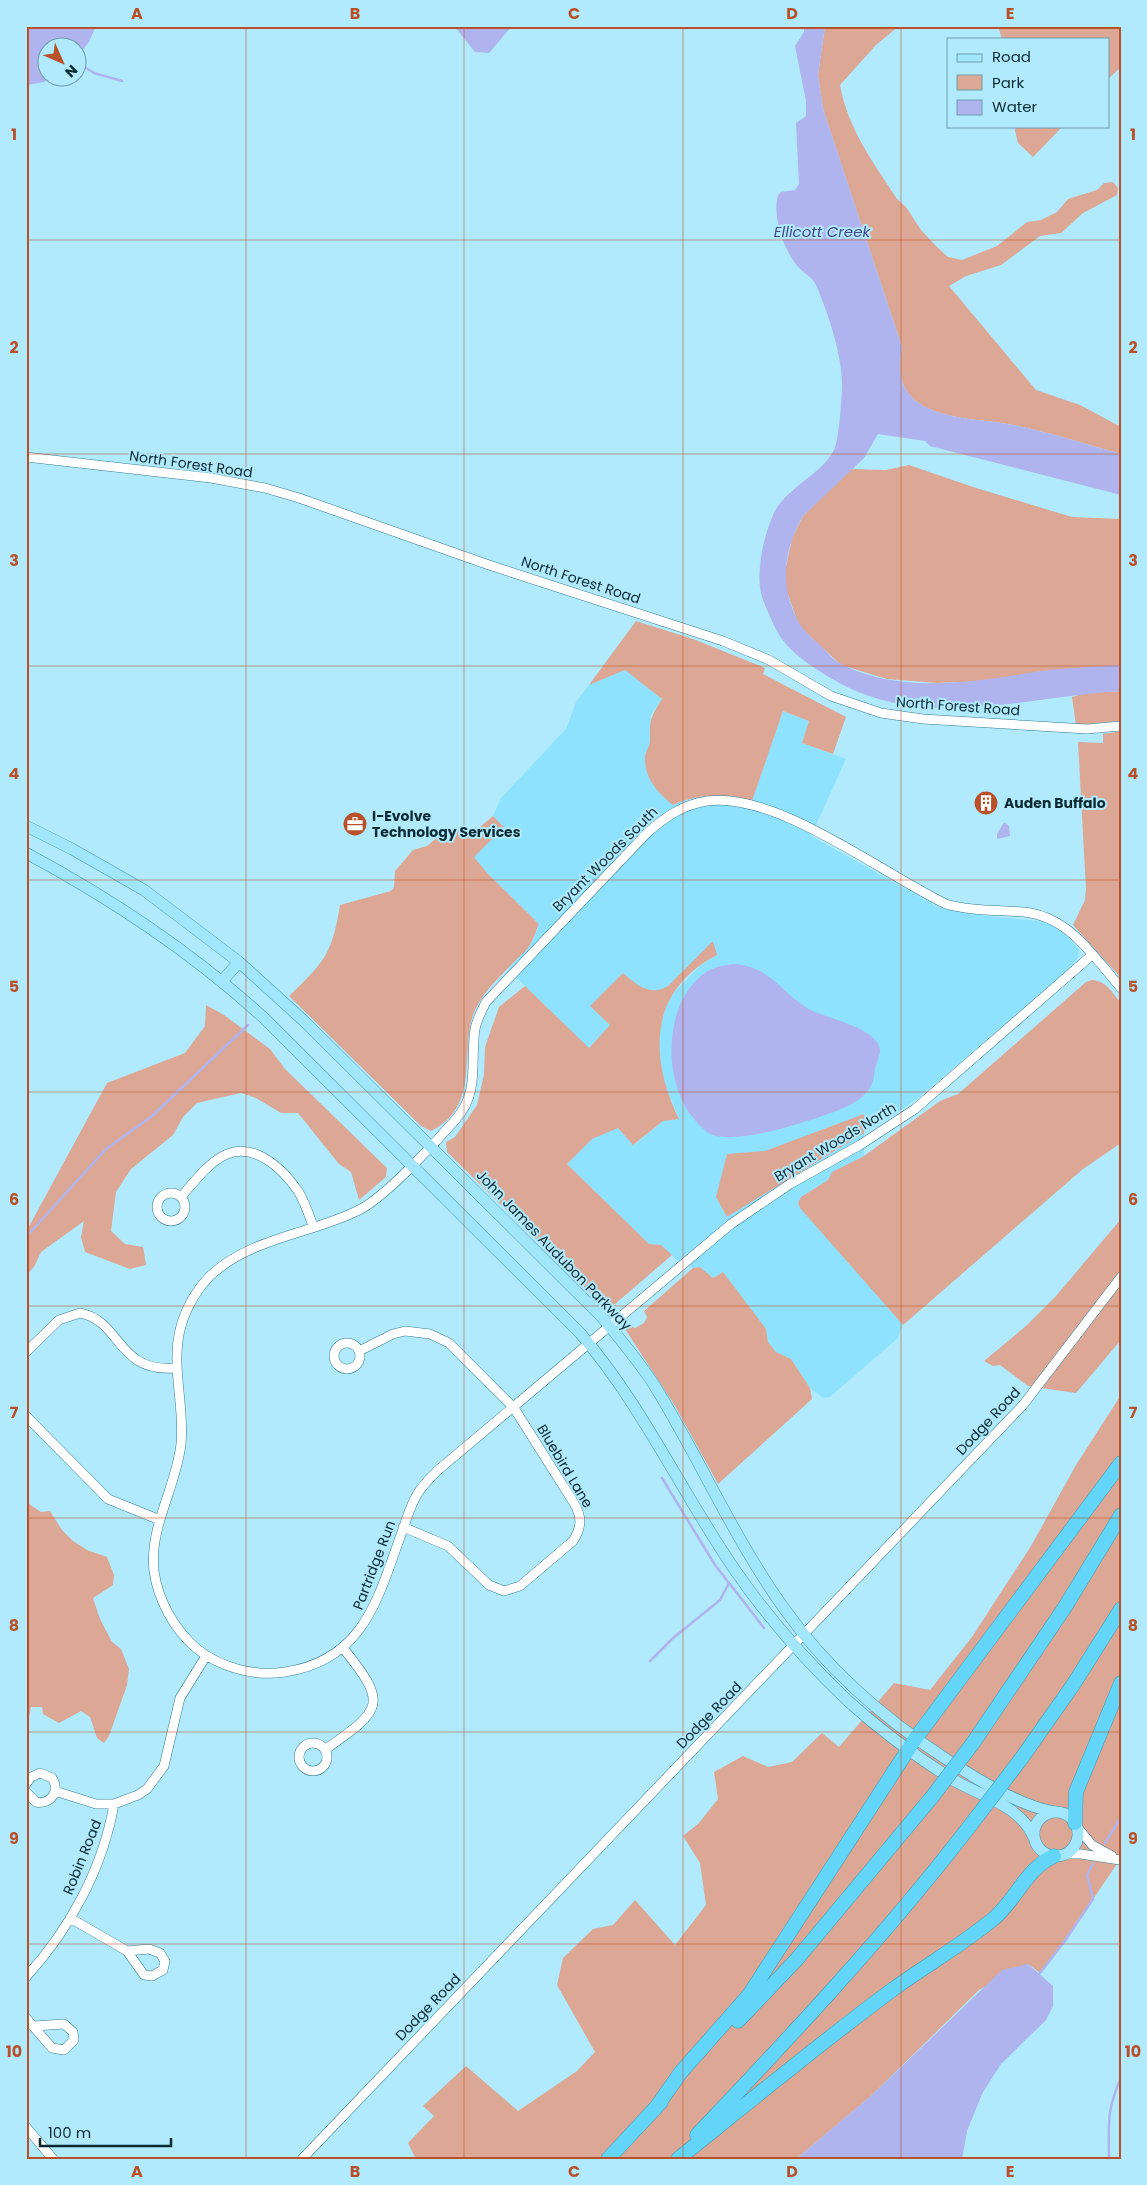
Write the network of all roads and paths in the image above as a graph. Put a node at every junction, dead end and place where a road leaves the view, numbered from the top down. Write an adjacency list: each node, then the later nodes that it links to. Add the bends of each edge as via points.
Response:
1 (26, 457): 2 (street, North Forest Road, via 211,478 299,498 489,565 723,641 769,660 831,696 881,713 913,718 1087,729)
2 (1121, 726)
3 (26, 826): 6 (main road, John James Audubon Parkway, via 144,890)
4 (26, 853): 7 (main road, John James Audubon Parkway, via 117,905)
5 (1092, 955): 8 (street, Bryant Woods South); 9 (street, Bryant Woods South, via 1070,931 1052,918 946,904 831,839 780,816 727,801 689,805 670,814 647,833 492,993 476,1026 474,1081 468,1101 459,1116); 14 (street, Bryant Woods North, via 914,1109 866,1142 745,1213)
6 (239, 962): 7 (main road); 9 (main road, John James Audubon Parkway, via 304,1021)
7 (222, 981): 10 (main road, John James Audubon Parkway)
8 (1121, 988)
9 (430, 1146): 10 (street, Bryant Woods South); 14 (main road, John James Audubon Parkway)
10 (412, 1164): 12 (street, Partridge Run, via 371,1202 351,1213); 15 (main road, John James Audubon Parkway)
11 (181, 1197): 12 (street, via 220,1158 240,1152 254,1153 270,1162 298,1191)
12 (313, 1226): 18 (street, Partridge Run, via 238,1255 208,1278 191,1302 181,1325)
13 (1121, 1277): 26 (street, Dodge Road, via 1024,1405)
14 (610, 1326): 15 (street, Bryant Woods North); 26 (main road, John James Audubon Parkway, via 656,1388 752,1560)
15 (589, 1344): 19 (street, Partridge Run); 27 (main road, John James Audubon Parkway, via 636,1406 663,1456 737,1572)
16 (359, 1351): 19 (street, Bluebird Lane, via 404,1331 430,1334 450,1343)
17 (26, 1352): 18 (street, via 58,1320 80,1313 98,1322 145,1366)
18 (176, 1368): 23 (street, Partridge Run, via 181,1402 181,1444)
19 (514, 1408): 24 (street, Partridge Run, via 423,1486); 24 (street, Bluebird Lane, via 578,1511 580,1527 573,1541 520,1586 504,1591 489,1585 448,1546)
20 (26, 1416): 23 (street, via 108,1499)
21 (1121, 1463): 31 (highway)
22 (1121, 1515): 47 (highway, bridge, via 1065,1608 932,1797 797,1959)
23 (160, 1520): 29 (street, Partridge Run, via 154,1572 163,1603 183,1635)
24 (403, 1527): 28 (street, Partridge Run, via 370,1615)
25 (1121, 1609): 52 (highway, bridge, via 1021,1759 927,1882 829,1996)
26 (804, 1635): 27 (street, Dodge Road); 31 (main road, John James Audubon Parkway)
27 (794, 1646): 31 (main road, John James Audubon Parkway, via 850,1702); 50 (street, Dodge Road)
28 (343, 1648): 29 (street, Partridge Run, via 307,1667 277,1673 232,1667); 32 (street, via 368,1681 373,1700 363,1723)
29 (206, 1656): 36 (street, via 180,1698 167,1758 160,1774 138,1796)
30 (1121, 1683): 38 (highway, via 1076,1792)
31 (912, 1744): 37 (main road, John James Audubon Parkway, via 1035,1807); 39 (main road, John James Audubon Parkway, via 951,1779 1012,1811 1025,1822); 47 (highway, via 749,1995 682,2072)
32 (326, 1749)
33 (26, 1784): 34 (street, via 31,1776 45,1773 54,1782)
34 (55, 1791): 35 (street, via 50,1800 41,1803 31,1799); 36 (street, via 96,1804)
35 (26, 1792)
36 (114, 1804): 42 (street, Robin Road, via 100,1856)
37 (1055, 1812): 38 (main road, via 1069,1816); 39 (main road, via 1036,1824)
38 (1076, 1825): 40 (main road, via 1077,1843); 41 (street, via 1092,1845)
39 (1034, 1838): 40 (main road, via 1041,1850)
40 (1059, 1855): 41 (street, via 1081,1854); 53 (highway, via 1034,1867 1015,1896 993,1919 823,2042)
41 (1120, 1861)
42 (70, 1918): 43 (street); 44 (street, Robin Road)
43 (127, 1951)
44 (26, 1977)
45 (26, 2018): 46 (street)
46 (34, 2026)
47 (655, 2109): 51 (highway)
48 (26, 2127): 49 (street)
49 (53, 2159)
50 (302, 2159)
51 (608, 2159)
52 (674, 2159)
53 (678, 2159)

